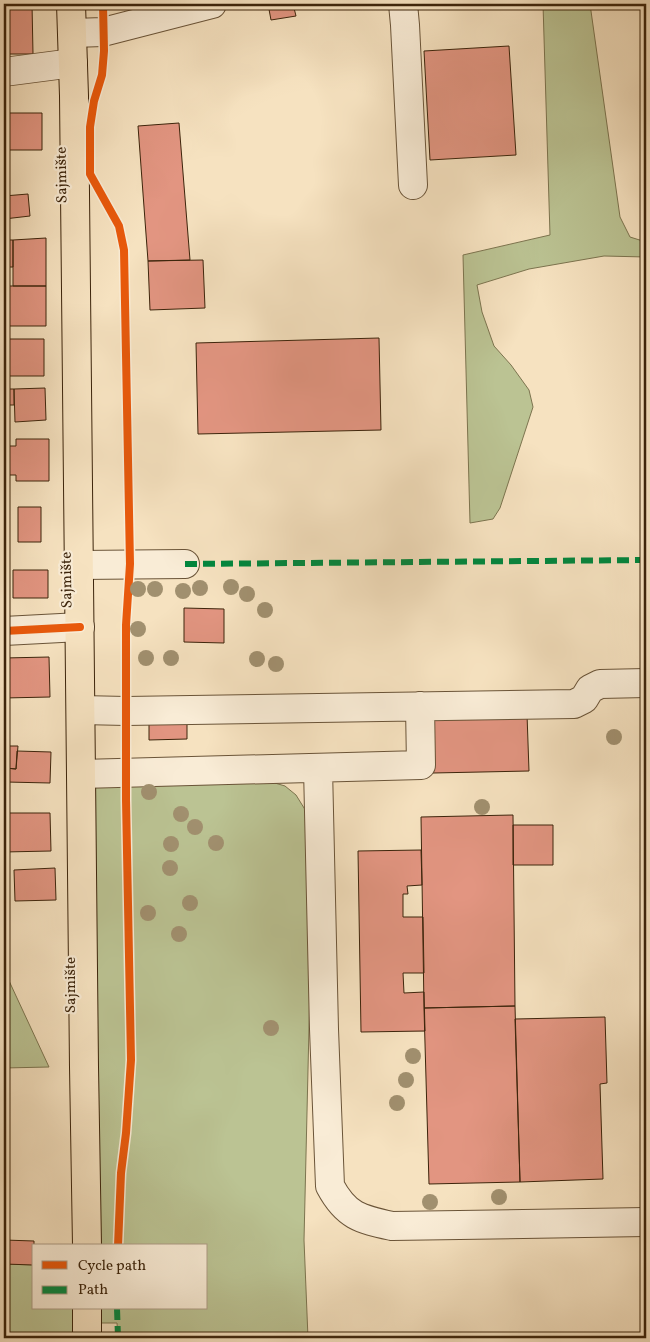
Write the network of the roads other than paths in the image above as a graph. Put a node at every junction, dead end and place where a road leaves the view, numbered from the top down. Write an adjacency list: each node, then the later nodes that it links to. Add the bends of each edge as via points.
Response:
1 (71, 4): 4 (main road, Sajmište)
2 (212, 4): 4 (street, via 104,32)
3 (403, 4): 7 (street)
4 (73, 33): 5 (main road, Sajmište)
5 (73, 63): 6 (street); 9 (main road, Sajmište)
6 (4, 72)
7 (413, 185)
8 (185, 564): 9 (street)
9 (79, 565): 10 (main road, Sajmište)
10 (80, 627): 11 (street); 14 (main road, Sajmište)
11 (4, 631)
12 (646, 683): 13 (street, via 600,684 574,704)
13 (420, 706): 14 (street); 15 (street, via 421,765)
14 (81, 710): 16 (main road, Sajmište)
15 (318, 768): 16 (street); 17 (street, via 330,1186 338,1202 370,1221 392,1226)
16 (82, 774): 18 (main road, Sajmište)
17 (646, 1222)
18 (87, 1244)
19 (87, 1310): 20 (main road)
20 (87, 1338)

